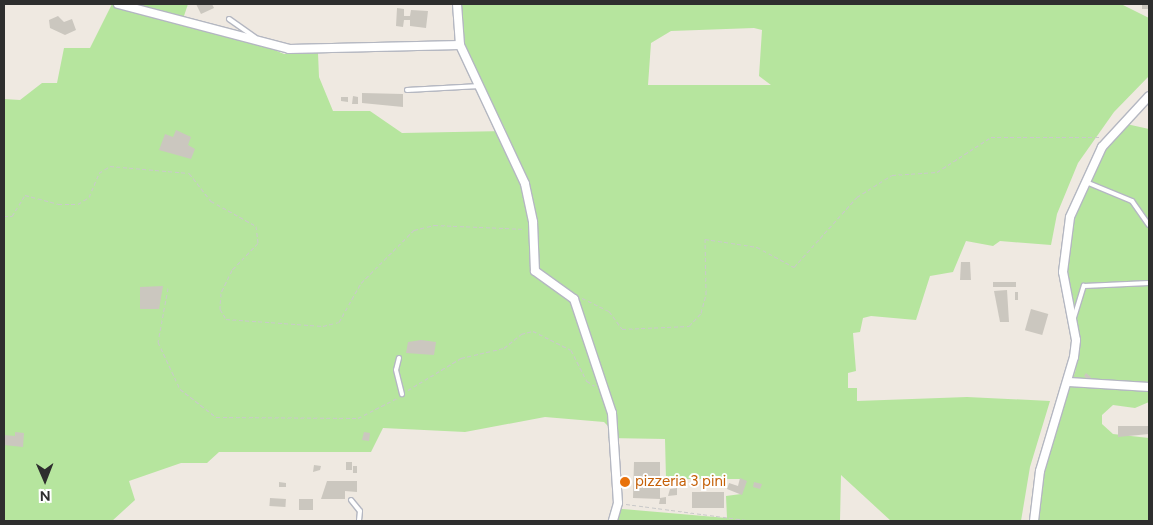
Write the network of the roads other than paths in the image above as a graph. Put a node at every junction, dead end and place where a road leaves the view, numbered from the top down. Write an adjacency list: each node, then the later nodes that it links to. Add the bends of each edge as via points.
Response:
1 (118, 4): 4 (street)
2 (457, 4): 5 (street)
3 (229, 19): 4 (lane)
4 (255, 37): 5 (street, via 289,50)
5 (460, 45): 6 (street)
6 (480, 86): 7 (lane); 18 (street, via 521,169 534,233 535,271 568,292 585,326 601,388 616,429 618,503)
7 (406, 90)
8 (1149, 96): 9 (street, via 1109,138)
9 (1084, 181): 10 (lane, via 1132,201); 12 (street, via 1070,217 1064,256)
10 (1149, 225)
11 (1149, 283): 12 (lane, via 1084,286)
12 (1073, 323): 14 (street, via 1076,340)
13 (399, 358): 16 (lane, via 396,370)
14 (1069, 382): 15 (street); 20 (street, via 1040,471)
15 (1149, 387)
16 (402, 394)
17 (351, 500): 19 (lane, via 360,511)
18 (615, 520)
19 (359, 521)
20 (1034, 521)

